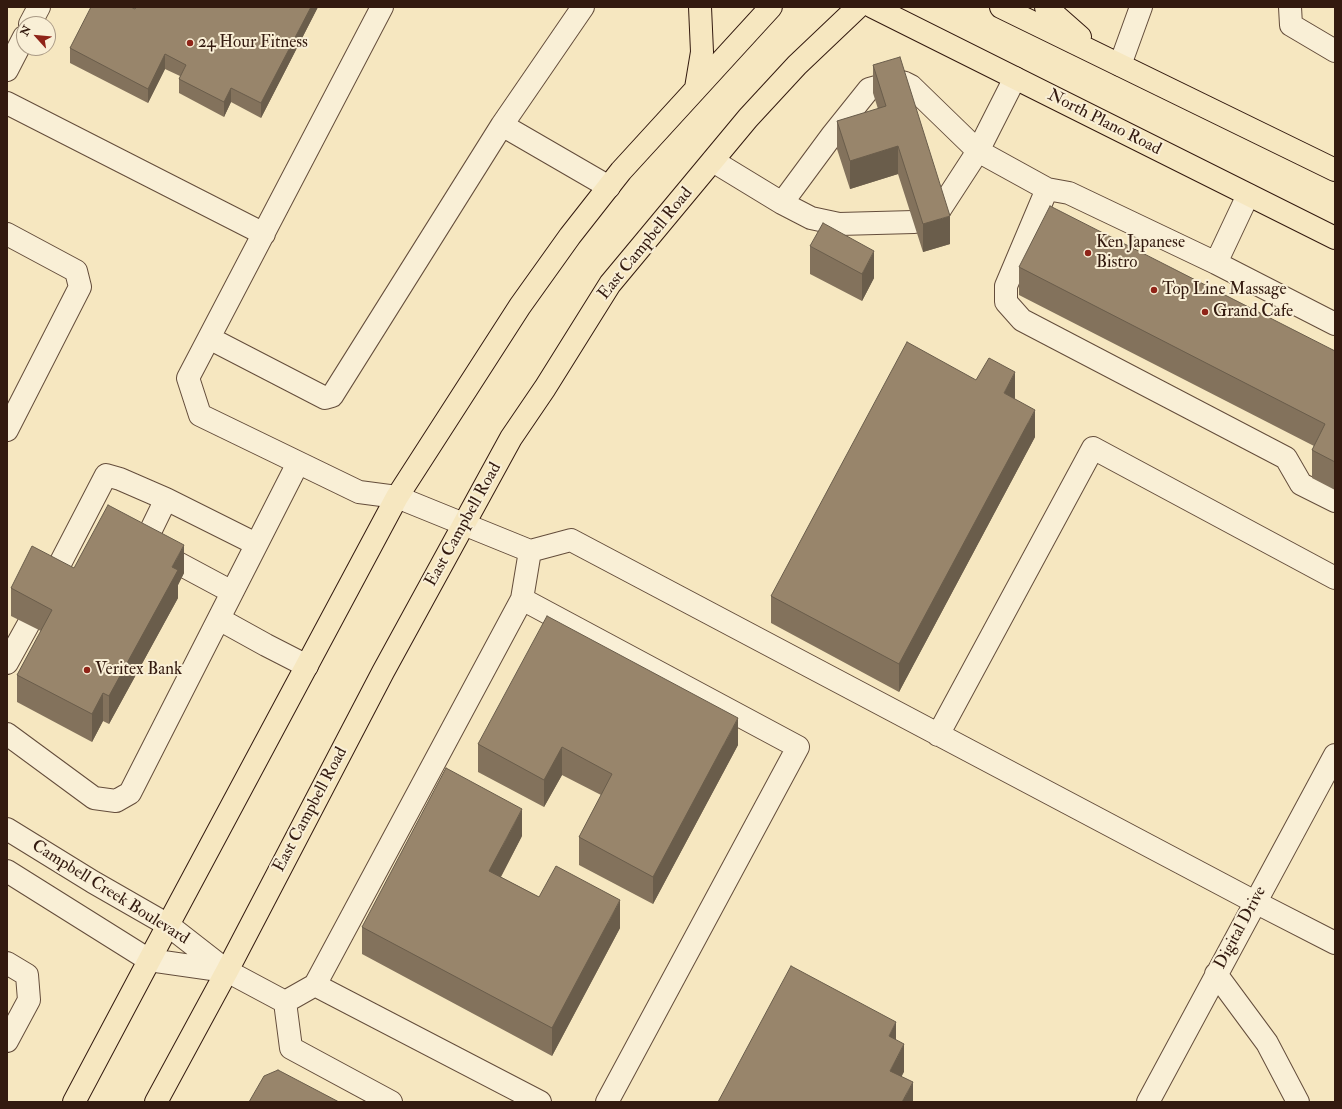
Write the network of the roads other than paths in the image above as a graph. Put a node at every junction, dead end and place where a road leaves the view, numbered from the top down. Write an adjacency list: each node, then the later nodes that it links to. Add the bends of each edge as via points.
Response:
1 (39, 7): 12 (street)
2 (382, 7): 31 (street)
3 (583, 7): 20 (street)
4 (700, 7): 18 (main road, via 702,52)
5 (771, 7): 18 (main road)
6 (858, 7): 22 (main road, East Campbell Road, via 797,65)
7 (873, 7): 17 (main road, North Plano Road)
8 (1001, 7): 15 (main road)
9 (1046, 7): 15 (main road)
10 (1141, 7): 15 (street)
11 (1290, 7): 13 (street, via 1292,25)
12 (34, 16)
13 (1335, 51)
14 (16, 53): 16 (street)
15 (1111, 61): 23 (main road)
16 (7, 70)
17 (1015, 78): 21 (street); 26 (main road, North Plano Road)
18 (696, 88): 24 (main road)
19 (7, 103): 31 (street)
20 (502, 124): 24 (street); 35 (street, via 332,396 325,398)
21 (978, 152): 25 (street); 27 (street, via 911,86 897,81 869,89); 28 (street)
22 (713, 161): 27 (street); 41 (main road, East Campbell Road, via 610,284 546,388 511,438)
23 (1335, 170)
24 (609, 187): 38 (main road, via 520,306)
25 (1047, 190): 33 (street, via 1069,194); 40 (street, via 1006,286 1006,302 1016,314 1022,320 1286,458 1301,484)
26 (1248, 195): 32 (main road, North Plano Road); 33 (street)
27 (782, 204): 29 (street, via 811,218 839,224)
28 (939, 211)
29 (914, 222)
30 (7, 234): 36 (street, via 76,271 80,287)
31 (264, 234): 35 (street)
32 (1335, 238)
33 (1216, 263): 34 (street)
34 (1335, 324)
35 (209, 338): 37 (street, via 188,378 200,415)
36 (7, 430)
37 (298, 463): 38 (street, via 359,492); 42 (street)
38 (397, 497): 41 (street); 51 (main road)
39 (166, 499): 42 (street); 45 (street, via 106,475); 46 (street, via 149,534 152,548)
40 (1335, 501)
41 (464, 524): 43 (street); 62 (main road, East Campbell Road, via 383,672)
42 (256, 544): 46 (street)
43 (530, 552): 47 (street); 53 (street, via 571,540)
44 (1335, 578): 53 (street, via 1093,448)
45 (50, 583)
46 (232, 592): 48 (street)
47 (522, 599): 64 (street); 71 (street, via 798,748)
48 (219, 619): 51 (street); 52 (street, via 130,793 116,802 94,798)
49 (28, 625): 50 (street)
50 (7, 663)
51 (307, 666): 58 (main road)
52 (7, 734)
53 (938, 735): 57 (street)
54 (1335, 755): 57 (street, Digital Drive)
55 (7, 829): 58 (street, Campbell Creek Boulevard)
56 (7, 871): 60 (street, Campbell Creek Boulevard)
57 (1255, 902): 59 (street); 63 (street, Digital Drive)
58 (168, 925): 60 (main road); 62 (street, Campbell Creek Boulevard)
59 (1335, 943)
60 (149, 960): 62 (street, Campbell Creek Boulevard); 67 (main road)
61 (7, 963): 66 (street, via 27,975 29,1000)
62 (227, 971): 65 (street); 68 (main road, East Campbell Road)
63 (1216, 974): 72 (street, Digital Drive); 73 (street, via 1267,1043)
64 (315, 985): 65 (street); 70 (street)
65 (285, 1002): 69 (street, via 291,1048)
66 (7, 1041)
67 (74, 1102)
68 (156, 1102)
69 (391, 1102)
70 (540, 1102)
71 (607, 1102)
72 (1148, 1102)
73 (1298, 1102)

